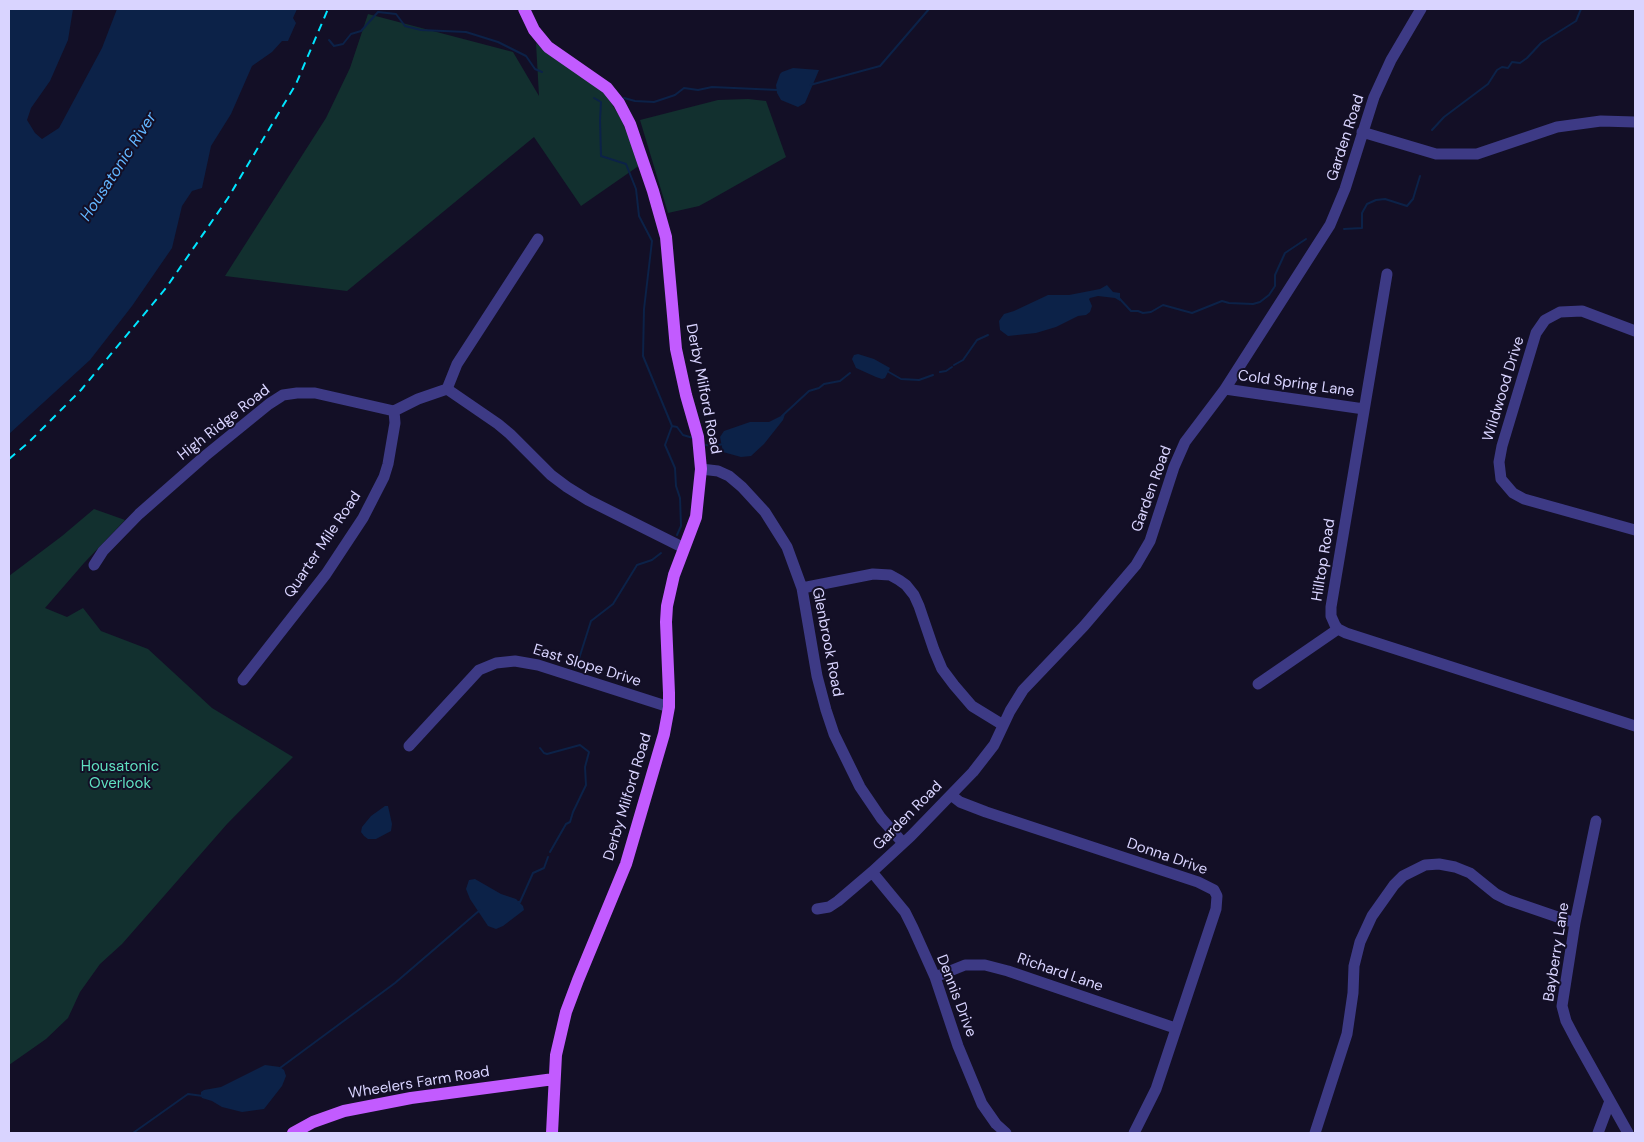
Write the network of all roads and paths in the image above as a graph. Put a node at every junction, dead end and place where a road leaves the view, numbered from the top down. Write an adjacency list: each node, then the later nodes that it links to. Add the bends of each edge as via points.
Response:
1 (524, 9): 12 (main road, Derby Milford Road, via 541,39 557,54 607,88 619,102 630,124 666,237 676,349 698,437)
2 (1421, 9): 4 (street, Garden Road, via 1384,76)
3 (1635, 122): 4 (street, via 1601,121 1557,127 1477,154 1436,154)
4 (1362, 132): 9 (street, Garden Road, via 1330,225)
5 (538, 239): 8 (street, via 457,364)
6 (1388, 274): 10 (street, Hilltop Road)
7 (1635, 331): 13 (street, Wildwood Drive, via 1582,311 1560,312 1546,320 1536,333 1499,462 1501,479 1524,500)
8 (446, 389): 11 (street); 14 (street, via 498,424 550,475 567,487)
9 (1224, 389): 10 (street, Cold Spring Lane); 21 (street, Garden Road, via 1180,451 1143,554 1106,602 1022,690)
10 (1364, 409): 17 (street, Hilltop Road, via 1331,607)
11 (394, 411): 15 (street, High Ridge Road, via 315,393 283,395 181,476 103,551); 18 (street, Quarter Mile Road, via 388,464 363,518 326,574)
12 (702, 469): 14 (main road, Derby Milford Road, via 696,517); 16 (street, Glenbrook Road, via 729,476 765,512 787,547)
13 (1635, 530)
14 (684, 548): 20 (main road, Derby Milford Road, via 667,606)
15 (94, 565)
16 (802, 588): 21 (street, via 873,574 890,575 899,580 920,606 942,669 972,706); 26 (street, Glenbrook Road, via 817,676 834,734 860,787)
17 (1338, 629): 19 (street); 22 (street)
18 (243, 680)
19 (1258, 684)
20 (669, 707): 23 (street, East Slope Drive, via 538,665 515,661 496,663 479,670); 32 (main road, Derby Milford Road, via 661,748 626,864 566,1012)
21 (1003, 725): 24 (street, Garden Road, via 986,757)
22 (1635, 726)
23 (409, 746)
24 (951, 795): 26 (street, Garden Road); 31 (street, Donna Drive, via 986,812 1214,890 1216,908)
25 (1596, 821): 29 (street, Bayberry Lane)
26 (903, 844): 27 (street, Garden Road)
27 (872, 872): 28 (street, Garden Road, via 838,901); 30 (street, Dennis Drive, via 905,912)
28 (817, 909)
29 (1575, 923): 33 (street, Bayberry Lane, via 1562,1009); 38 (street, via 1508,900 1470,873 1455,867 1425,865 1403,876 1376,909 1360,942 1354,966 1347,1034)
30 (935, 977): 31 (street, Richard Lane, via 965,964 985,965); 36 (street, Dennis Drive, via 982,1104)
31 (1175, 1028): 37 (street, Donna Drive, via 1156,1089)
32 (554, 1079): 34 (main road, Wheelers Farm Road, via 411,1098 344,1111); 35 (main road, Derby Milford Road)
33 (1610, 1101): 39 (street); 40 (street, Bayberry Lane)
34 (293, 1133)
35 (552, 1133)
36 (1006, 1133)
37 (1134, 1133)
38 (1315, 1133)
39 (1598, 1133)
40 (1628, 1133)

